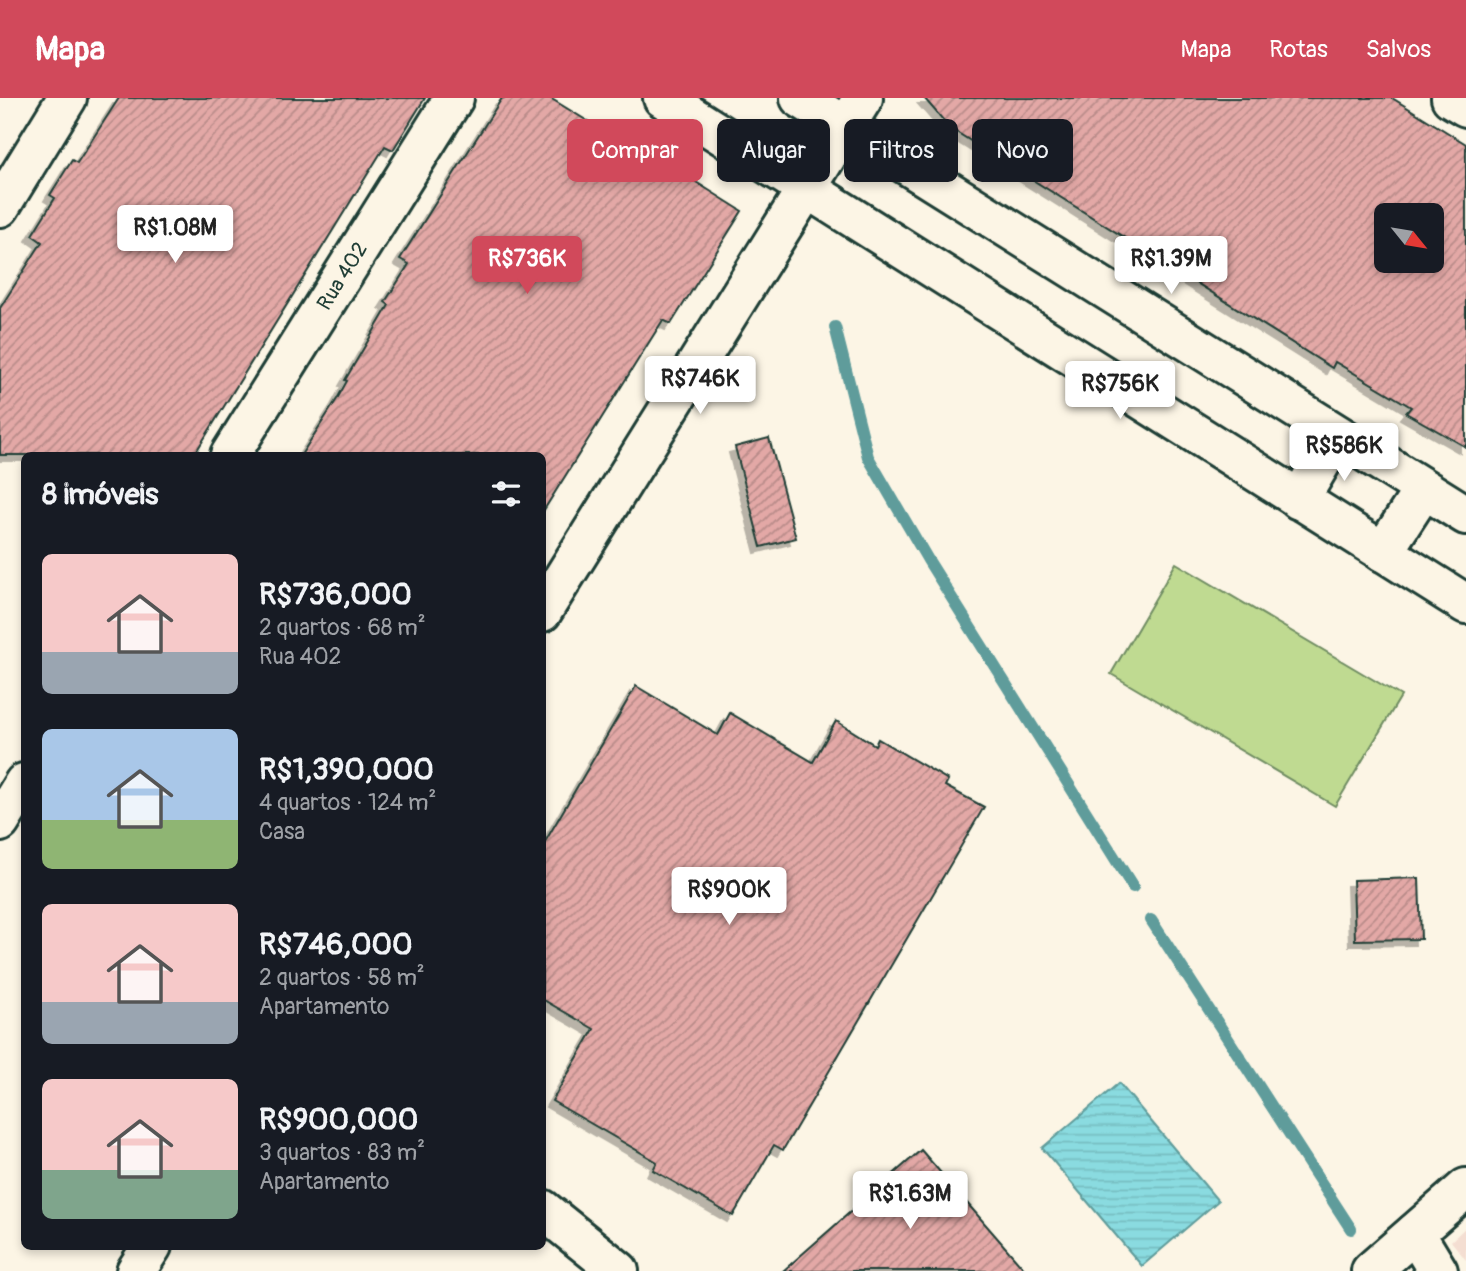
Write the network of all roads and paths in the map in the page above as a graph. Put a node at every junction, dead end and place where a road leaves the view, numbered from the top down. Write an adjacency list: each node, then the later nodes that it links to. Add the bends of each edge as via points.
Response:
1 (68, 98): 9 (main road)
2 (453, 98): 11 (main road, Rua 402)
3 (663, 98): 8 (main road)
4 (800, 98): 7 (main road)
5 (1451, 98): 6 (main road)
6 (1466, 107)
7 (853, 112): 8 (main road); 10 (main road)
8 (806, 188): 13 (main road); 17 (main road)
9 (0, 207)
10 (1337, 436): 12 (main road); 13 (main road)
11 (232, 452)
12 (1424, 489): 14 (main road); 15 (main road)
13 (1299, 500): 15 (main road)
14 (1466, 515)
15 (1383, 552): 16 (main road)
16 (1466, 604)
17 (546, 606)
18 (21, 788): 19 (main road)
19 (0, 822)
20 (1466, 1188): 22 (main road)
21 (546, 1212): 25 (main road)
22 (1415, 1233): 26 (main road); 27 (main road)
23 (149, 1250): 24 (main road)
24 (136, 1271)
25 (619, 1271)
26 (1371, 1271)
27 (1438, 1271)

